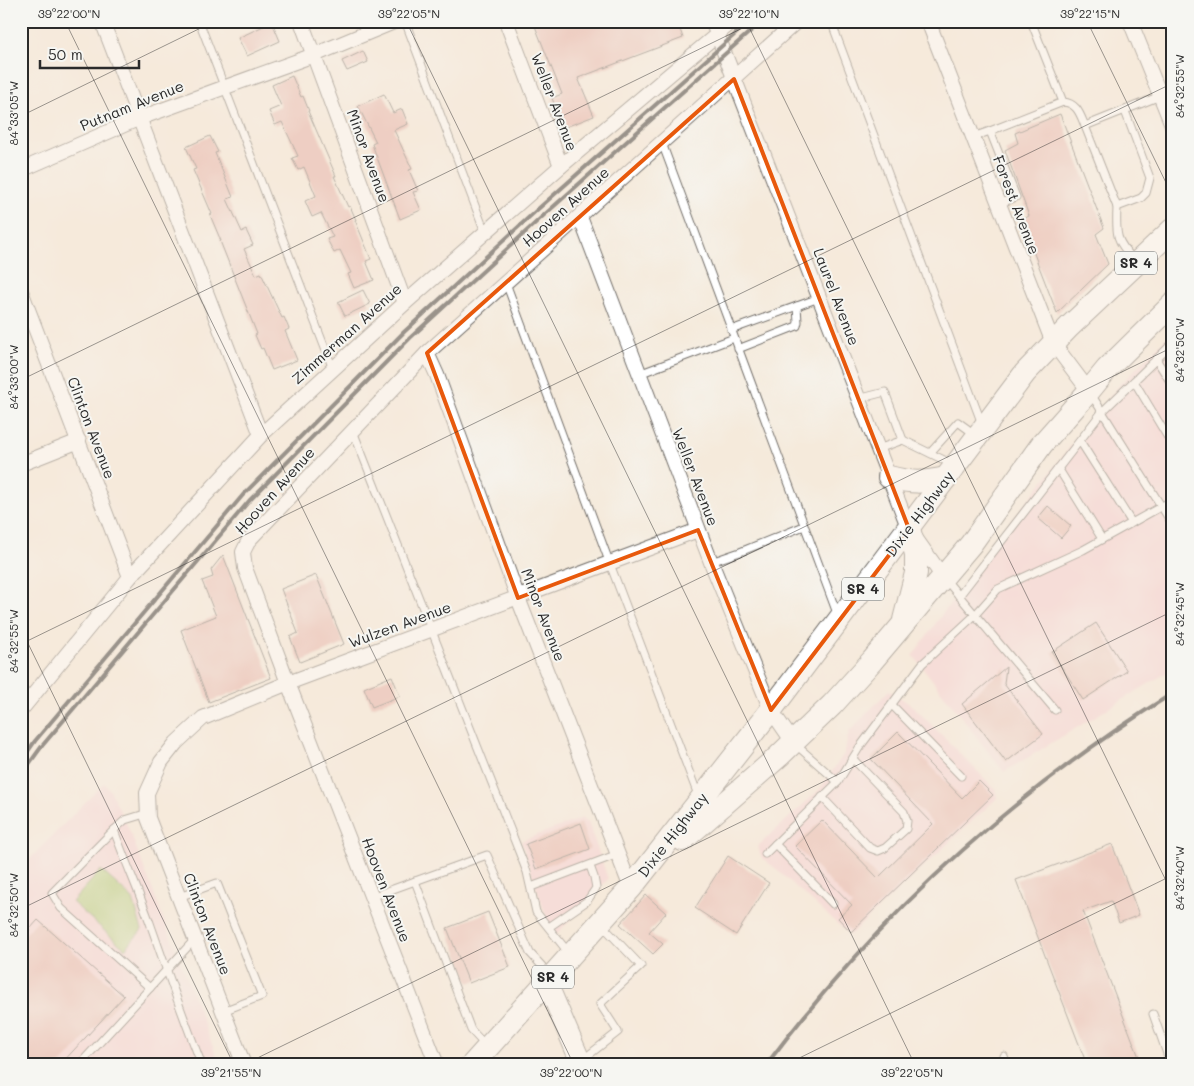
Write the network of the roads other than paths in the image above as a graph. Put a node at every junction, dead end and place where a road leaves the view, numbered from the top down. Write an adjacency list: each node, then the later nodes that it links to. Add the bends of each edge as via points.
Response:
1 (102, 21): 21 (street)
2 (199, 21): 17 (lane)
3 (301, 21): 15 (street, Minor Avenue)
4 (396, 21): 15 (street, Putnam Avenue)
5 (405, 21): 33 (lane)
6 (506, 21): 27 (street, Weller Avenue)
7 (712, 21): 14 (street, Laurel Avenue)
8 (733, 21): 14 (street, Zimmerman Avenue)
9 (797, 21): 16 (street)
10 (831, 21): 55 (lane)
11 (928, 21): 25 (street, Forest Avenue)
12 (1031, 21): 19 (lane)
13 (1130, 21): 18 (street)
14 (717, 36): 16 (street, Laurel Avenue); 27 (street, Zimmerman Avenue)
15 (314, 55): 17 (street, Putnam Avenue); 38 (street, Minor Avenue)
16 (734, 79): 26 (street, Hooven Avenue); 37 (street, Laurel Avenue)
17 (225, 87): 21 (street, Putnam Avenue); 47 (lane)
18 (1160, 96): 20 (lane); 23 (street)
19 (1063, 102): 22 (lane, via 1075,106); 24 (lane)
20 (1125, 111): 22 (lane); 30 (lane, via 1150,178 1146,193 1141,198)
21 (140, 118): 28 (street, Putnam Avenue); 56 (street)
22 (1085, 126): 30 (lane)
23 (1173, 127)
24 (990, 131): 25 (lane); 29 (lane, via 1016,197)
25 (973, 137): 29 (street, Forest Avenue)
26 (662, 143): 31 (street, Hooven Avenue); 41 (lane)
27 (561, 166): 33 (street, Zimmerman Avenue)
28 (21, 170)
29 (999, 204): 42 (street, Forest Avenue)
30 (1118, 207): 34 (lane, via 1118,239)
31 (580, 217): 35 (street, Hooven Avenue); 48 (street, Weller Avenue)
32 (1173, 228): 34 (main road, Dixie Highway / SR 4)
33 (485, 232): 38 (street, Zimmerman Avenue)
34 (1136, 263): 42 (main road, Dixie Highway / SR 4)
35 (506, 283): 45 (street, Hooven Avenue); 76 (lane)
36 (21, 291): 57 (street, Clinton Avenue)
37 (819, 298): 40 (lane); 52 (street, Laurel Avenue)
38 (405, 302): 47 (street, Zimmerman Avenue)
39 (1173, 304): 51 (main road, Dixie Highway / SR 4, via 1107,369)
40 (797, 306): 41 (lane); 44 (lane, via 797,326)
41 (733, 334): 44 (lane); 48 (lane)
42 (1053, 343): 51 (street, Forest Avenue); 55 (main road, Dixie Highway / SR 4, via 1025,373)
43 (1173, 343): 46 (lane)
44 (738, 349): 71 (lane)
45 (427, 353): 54 (street, Hooven Avenue); 80 (street, Minor Avenue)
46 (1156, 359): 49 (lane); 50 (lane)
47 (333, 369): 56 (street, Zimmerman Avenue)
48 (639, 374): 73 (street, Weller Avenue)
49 (1134, 381): 53 (lane); 60 (lane)
50 (1173, 386)
51 (1090, 391): 53 (lane); 78 (main road, Dixie Highway / SR 4, via 1042,444 972,544)
52 (858, 399): 58 (lane, via 885,392); 61 (street, Laurel Avenue)
53 (1102, 412): 59 (lane); 68 (lane)
54 (353, 430): 84 (lane); 85 (street, Hooven Avenue, via 249,540 243,552 245,568)
55 (980, 432): 62 (lane, via 958,422); 65 (main road, Dixie Highway / SR 4)
56 (261, 435): 77 (street, Zimmerman Avenue)
57 (79, 440): 63 (street); 77 (street, Clinton Avenue)
58 (903, 440): 61 (lane); 62 (lane)
59 (1080, 441): 64 (lane); 69 (lane)
60 (1173, 446)
61 (878, 449): 66 (street, Laurel Avenue)
62 (930, 453): 65 (lane)
63 (21, 464)
64 (1058, 468): 74 (lane); 79 (lane)
65 (951, 472): 66 (main road, via 928,482); 72 (main road, Dixie Highway / SR 4)
66 (888, 477): 72 (street, Laurel Avenue)
67 (1173, 500): 68 (lane)
68 (1162, 506): 69 (lane); 70 (lane)
69 (1132, 523): 74 (lane)
70 (1173, 525)
71 (804, 526): 75 (lane); 82 (lane)
72 (909, 529): 78 (street, Laurel Avenue); 82 (main road, Dixie Highway / SR 4); 83 (main road, via 916,554 916,573)
73 (698, 530): 75 (street, Weller Avenue); 76 (street, Wulzen Avenue)
74 (1102, 540): 81 (lane, via 998,589)
75 (711, 562): 88 (street, Weller Avenue)
76 (610, 564): 80 (street, Wulzen Avenue); 96 (lane)
77 (130, 577): 87 (street, Zimmerman Avenue)
78 (944, 577): 79 (lane); 83 (main road, Dixie Highway / SR 4)
79 (959, 596): 81 (lane)
80 (518, 598): 84 (street, Wulzen Avenue); 100 (street, Minor Avenue)
81 (975, 616): 86 (lane, via 922,664); 89 (lane)
82 (839, 620): 88 (main road, Dixie Highway / SR 4)
83 (904, 624): 90 (main road, Dixie Highway / SR 4, via 832,705)
84 (432, 630): 85 (street, Wulzen Avenue); 104 (lane, via 528,872)
85 (288, 683): 94 (street, Wulzen Avenue, via 203,718 161,762); 107 (street, Hooven Avenue)
86 (892, 705): 91 (lane); 92 (lane)
87 (21, 710)
88 (771, 710): 90 (street, Weller Avenue); 96 (main road, Dixie Highway / SR 4)
89 (1055, 710)
90 (793, 742): 93 (lane); 105 (main road, Dixie Highway / SR 4)
91 (853, 759): 93 (lane); 95 (lane, via 904,812 906,829 885,848 878,851 870,848)
92 (961, 776)
93 (838, 782): 95 (lane)
94 (147, 794): 97 (street, Clinton Avenue)
95 (822, 797): 99 (lane)
96 (700, 800): 105 (main road, Dixie Highway / SR 4)
97 (148, 813): 98 (lane, via 124,820); 106 (street, Clinton Avenue)
98 (114, 830): 113 (lane); 115 (lane, via 52,893 61,908)
99 (775, 844): 101 (lane); 108 (lane)
100 (618, 854): 102 (lane); 105 (street, Minor Avenue)
101 (765, 854)
102 (590, 866): 104 (lane); 110 (lane, via 596,888 587,901)
103 (415, 881): 107 (lane); 114 (lane, via 488,855 530,953 542,966); 119 (lane)
104 (531, 887): 110 (lane, via 536,912)
105 (631, 888): 109 (main road, Dixie Highway / SR 4)
106 (179, 897): 111 (street, Clinton Avenue); 116 (lane, via 217,883 262,996)
107 (372, 897): 124 (street, Hooven Avenue)
108 (833, 904)
109 (600, 923): 112 (main road, Dixie Highway / SR 4); 120 (lane, via 640,966 600,1004 618,1032)
110 (549, 927): 112 (lane)
111 (195, 939): 113 (lane); 116 (street, Clinton Avenue)
112 (571, 956): 114 (main road, Dixie Highway / SR 4)
113 (166, 971): 115 (lane); 122 (lane)
114 (547, 983): 119 (main road, Dixie Highway / SR 4); 120 (street)
115 (150, 988): 121 (lane)
116 (223, 1011): 123 (street, Clinton Avenue)
117 (1153, 1014): 126 (lane)
118 (1004, 1056): 125 (lane)
119 (480, 1057)
120 (581, 1063)
121 (79, 1065)
122 (202, 1065)
123 (244, 1065)
124 (437, 1065)
125 (1007, 1065)
126 (1171, 1065)

